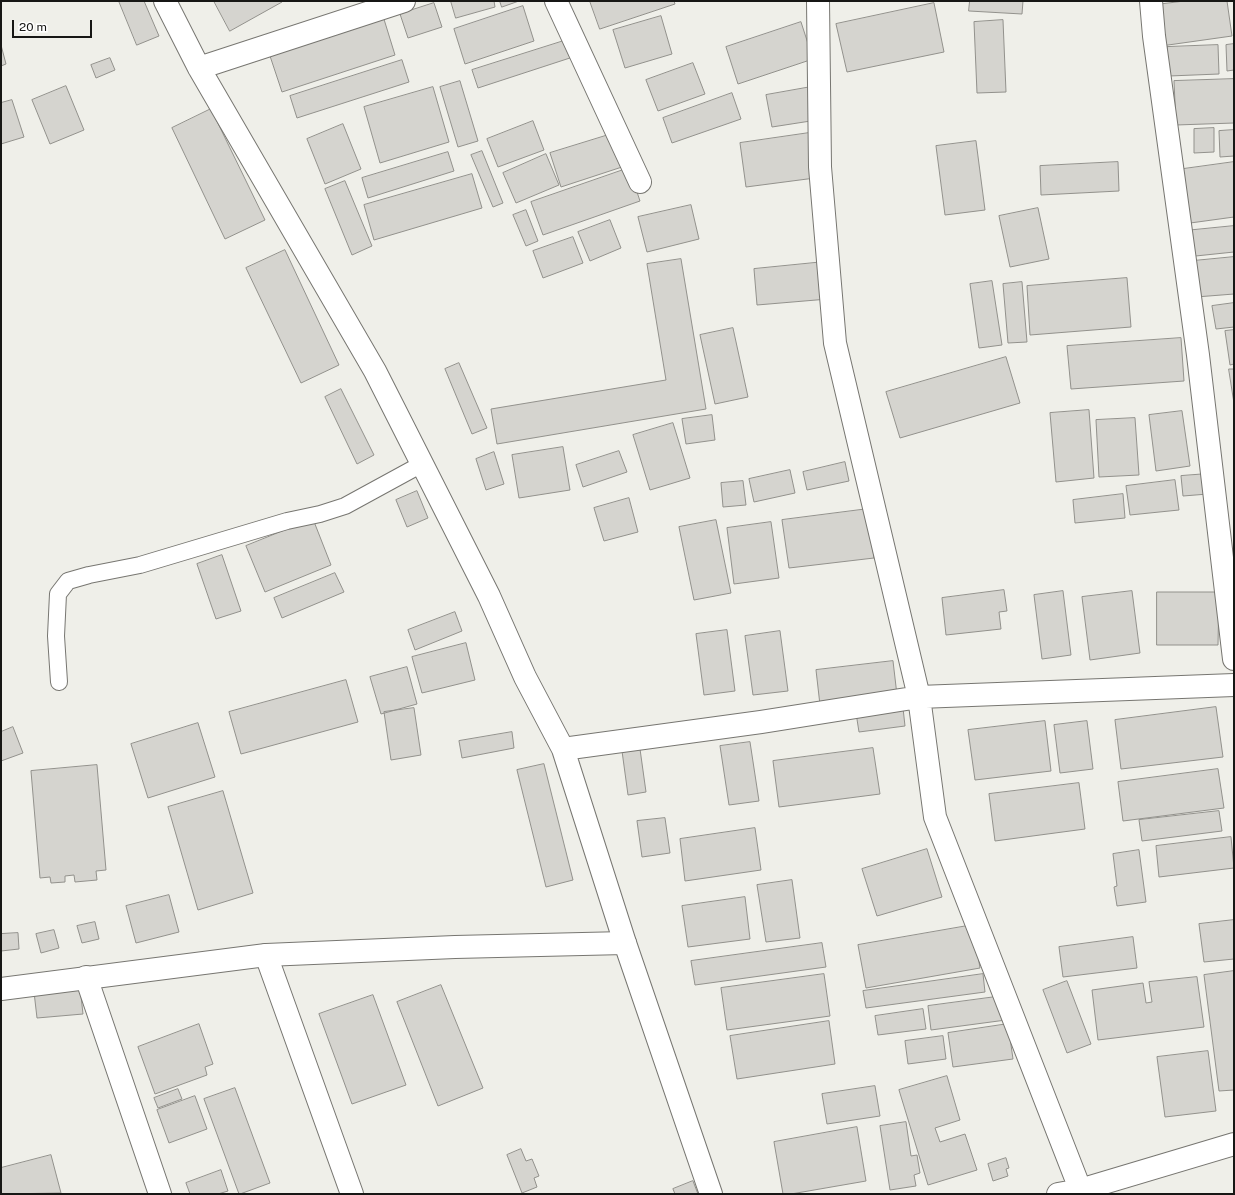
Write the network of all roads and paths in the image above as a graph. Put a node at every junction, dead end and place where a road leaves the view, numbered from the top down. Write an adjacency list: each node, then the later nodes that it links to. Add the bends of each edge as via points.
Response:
1 (165, 1): 6 (street)
2 (404, 1): 6 (street)
3 (556, 1): 7 (street)
4 (818, 1): 12 (street, via 820,167 835,343)
5 (1151, 1): 9 (street, via 1198,355)
6 (199, 68): 8 (street, via 375,371)
7 (640, 182)
8 (422, 464): 10 (lane, via 345,506 140,565 68,581 58,594 56,636); 13 (street)
9 (1234, 660)
10 (59, 682)
11 (1234, 685): 12 (street)
12 (919, 697): 13 (street); 19 (street, via 935,817)
13 (563, 750): 14 (street)
14 (625, 943): 15 (street); 22 (street)
15 (266, 955): 16 (street); 21 (street)
16 (86, 977): 17 (street); 20 (street)
17 (1, 989)
18 (1234, 1144): 19 (street)
19 (1080, 1192): 23 (street)
20 (160, 1194)
21 (352, 1194)
22 (711, 1194)
23 (1058, 1194)

